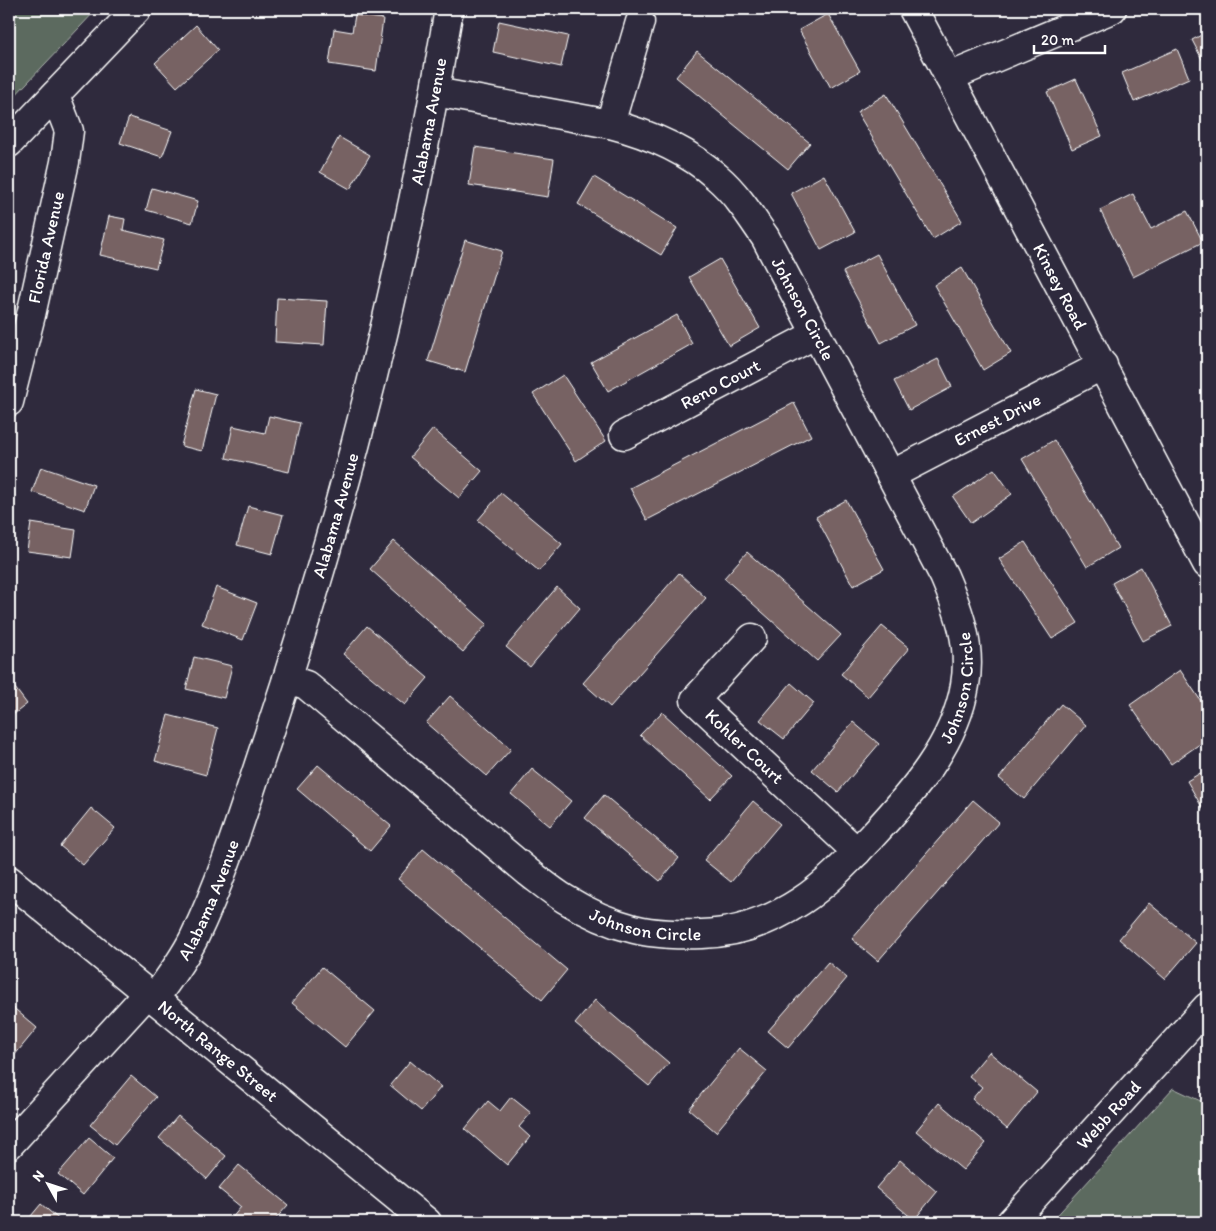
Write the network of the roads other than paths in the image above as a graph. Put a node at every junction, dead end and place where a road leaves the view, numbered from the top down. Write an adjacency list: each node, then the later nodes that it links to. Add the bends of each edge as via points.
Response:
1 (136, 9): 8 (street)
2 (449, 9): 7 (street, Alabama Avenue)
3 (913, 9): 6 (street, Kinsey Road)
4 (1112, 9): 6 (street)
5 (640, 22): 9 (street)
6 (949, 77): 12 (street, Kinsey Road)
7 (435, 92): 9 (street, Johnson Circle); 18 (street, Alabama Avenue, via 380,350 328,544)
8 (55, 95): 10 (street); 13 (street, Florida Avenue, via 69,131 65,162)
9 (610, 124): 11 (street, Johnson Circle, via 654,138 697,161 718,177 740,201 765,238)
10 (9, 143)
11 (816, 334): 14 (street, Reno Court); 15 (street, Johnson Circle)
12 (1103, 365): 15 (street, Ernest Drive); 16 (street, Kinsey Road)
13 (9, 402)
14 (624, 435)
15 (891, 475): 19 (street, Johnson Circle, via 944,576 964,631 968,659 957,716 943,744 924,776)
16 (1207, 564)
17 (752, 638): 19 (street, Kohler Court, via 694,700)
18 (287, 679): 19 (street, Johnson Circle, via 306,685 565,899 634,930 703,934 738,929 771,918 829,879); 21 (street, Alabama Avenue, via 222,873 193,940 170,977)
19 (857, 852)
20 (9, 880): 21 (street, North Range Street)
21 (150, 996): 23 (street, Alabama Avenue); 24 (street, North Range Street)
22 (1207, 1008): 25 (street, Webb Road)
23 (9, 1145)
24 (426, 1222)
25 (1012, 1222)

